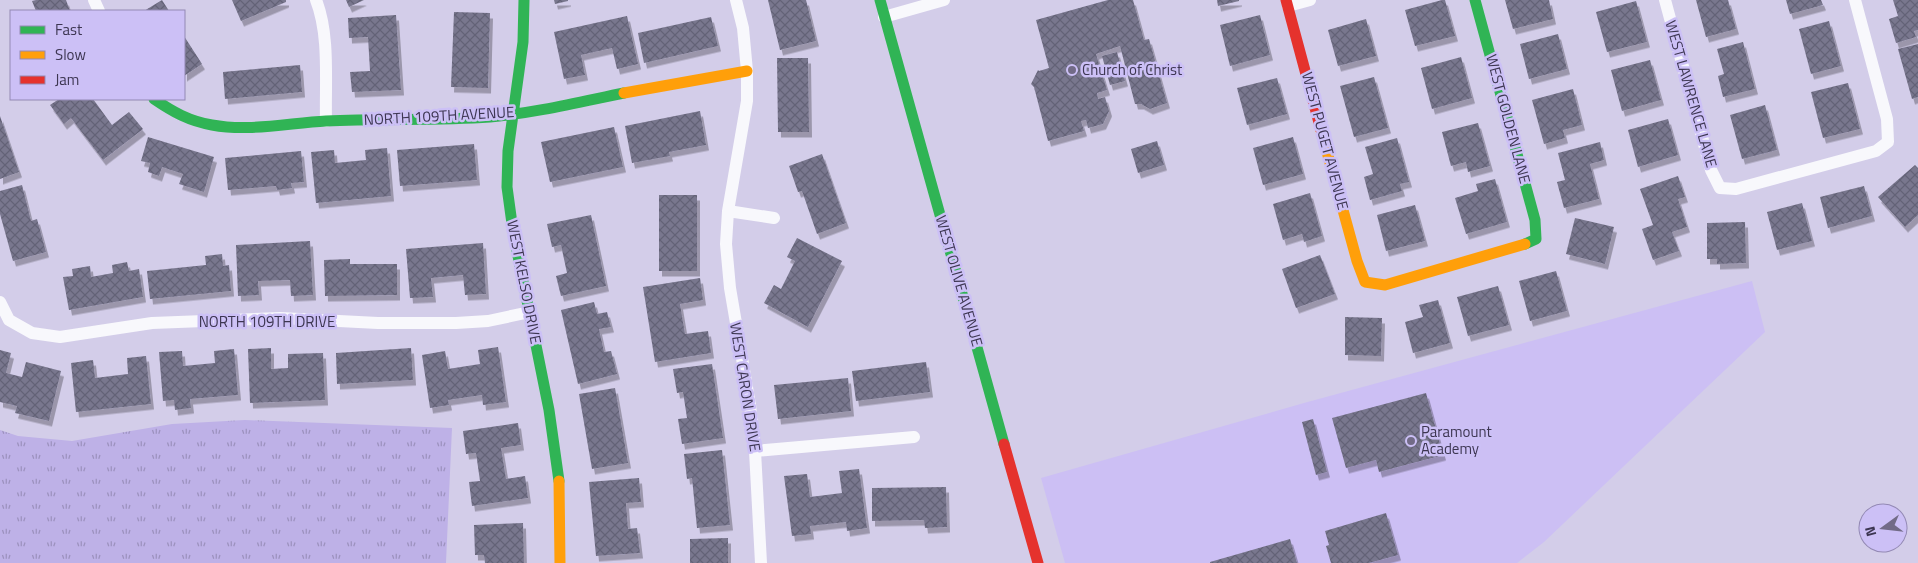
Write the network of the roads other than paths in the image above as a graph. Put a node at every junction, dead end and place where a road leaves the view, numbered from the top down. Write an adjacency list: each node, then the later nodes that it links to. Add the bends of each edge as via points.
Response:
1 (316, 0): 15 (street, via 324,41)
2 (524, 0): 14 (street, WEST KELSO DRIVE, via 523,42)
3 (736, 0): 12 (street, WEST CARON DRIVE, via 743,28)
4 (880, 0): 11 (street, WEST OLIVE AVENUE)
5 (944, 0): 11 (street)
6 (1310, 0): 10 (street)
7 (1475, 0): 18 (street, WEST GOLDEN LANE, via 1535,220 1536,239 1519,248 1385,285)
8 (1665, 0): 9 (street, WEST LAWRENCE LANE, via 1711,170 1720,188 1736,189 1876,151 1888,142 1887,119)
9 (1855, 0)
10 (1287, 3): 18 (street, WEST PUGET AVENUE)
11 (884, 17): 25 (street, WEST OLIVE AVENUE)
12 (747, 71): 14 (street, NORTH 109TH AVENUE); 16 (street, WEST CARON DRIVE, via 747,101)
13 (155, 100): 15 (street, NORTH 109TH AVENUE, via 177,115 203,125 223,128)
14 (512, 114): 15 (street, NORTH 109TH AVENUE); 20 (street, WEST KELSO DRIVE, via 507,187)
15 (326, 121)
16 (728, 211): 17 (street); 22 (street, WEST CARON DRIVE, via 726,244 730,288)
17 (774, 218)
18 (1365, 282)
19 (0, 302): 20 (street, NORTH 109TH DRIVE, via 9,320 32,333 60,337 152,323 280,318 456,323 488,321)
20 (530, 312): 23 (street, WEST KELSO DRIVE, via 559,473)
21 (914, 438): 22 (street)
22 (755, 451): 24 (street, WEST CARON DRIVE)
23 (560, 563)
24 (761, 563)
25 (1038, 563)

